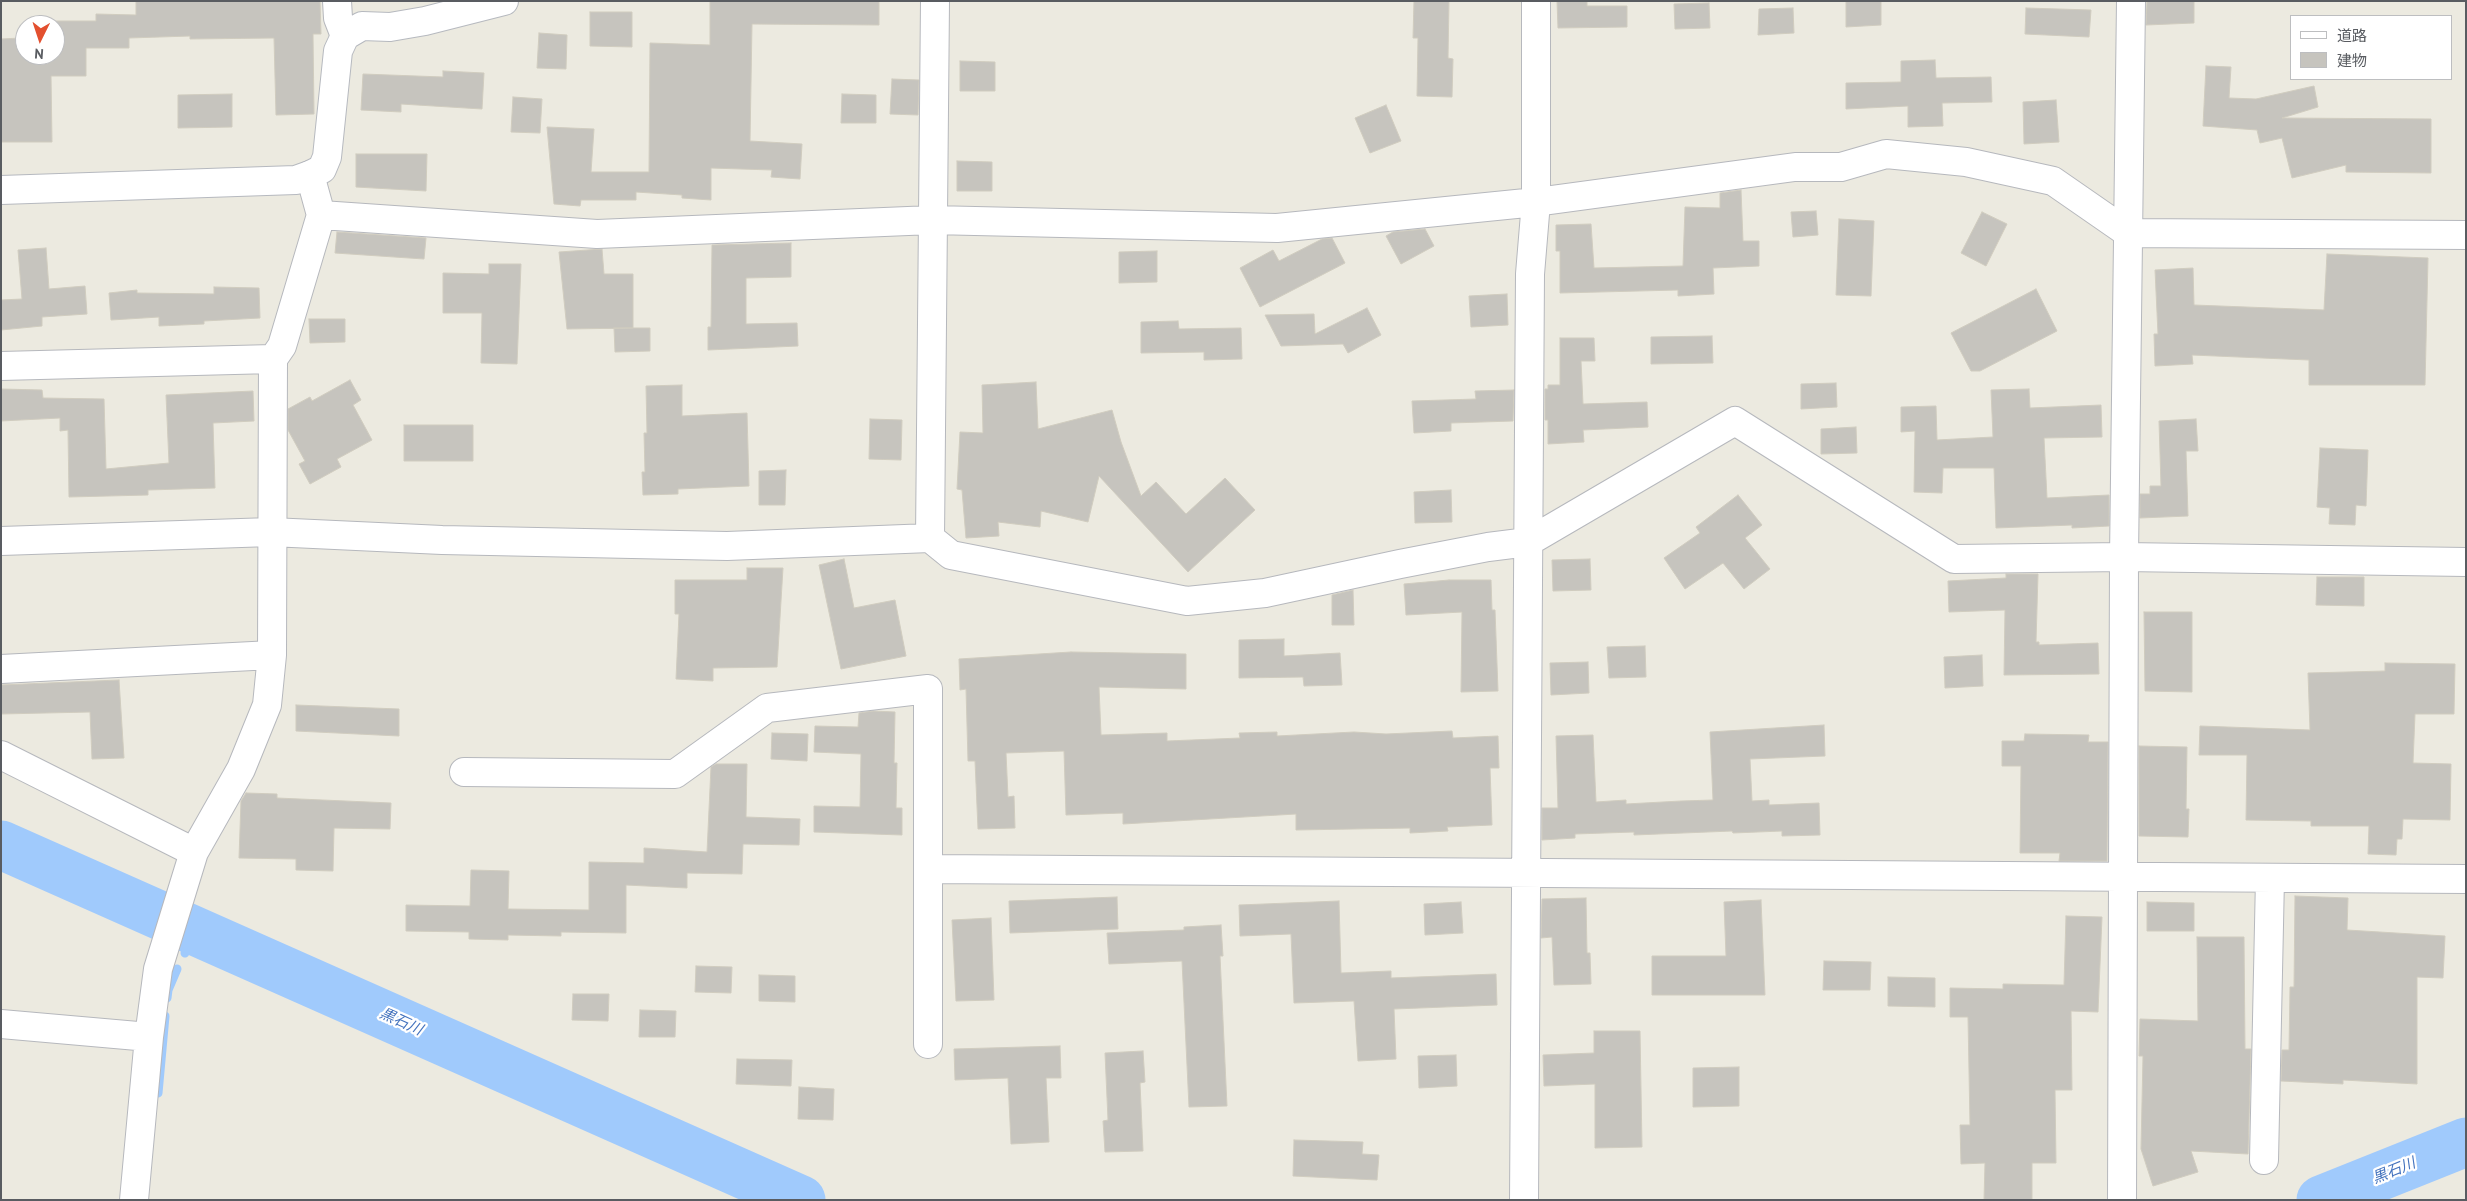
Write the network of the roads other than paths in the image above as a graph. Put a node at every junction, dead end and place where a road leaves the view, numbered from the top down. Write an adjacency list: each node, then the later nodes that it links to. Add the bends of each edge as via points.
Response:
1 (337, 1): 6 (street, via 338,18)
2 (504, 1): 6 (street, via 425,21 390,27 362,26)
3 (935, 1): 11 (street)
4 (1536, 1): 9 (street)
5 (2131, 1): 12 (street)
6 (345, 36): 7 (street, via 338,51 327,157 322,168)
7 (310, 175): 8 (street, via 296,180); 10 (street)
8 (1, 190)
9 (1536, 202): 11 (street, via 1277,228); 12 (street, via 1794,167 1841,167 1886,154 1966,162 2054,181); 19 (street, via 1530,274)
10 (320, 215): 11 (street, via 597,234); 14 (street, via 282,346)
11 (932, 220): 17 (street)
12 (2128, 233): 13 (street); 20 (street)
13 (2466, 235)
14 (273, 359): 15 (street); 16 (street)
15 (1, 366)
16 (271, 532): 17 (street, via 442,540 727,546); 18 (street); 22 (street)
17 (930, 538): 19 (street, via 951,555 1187,601 1265,594 1410,562)
18 (1, 541)
19 (1528, 542): 20 (street, via 1735,421 1954,559); 28 (street)
20 (2124, 557): 21 (street); 29 (street)
21 (2466, 562)
22 (272, 655): 23 (street); 26 (street, via 268,706 241,769)
23 (1, 669)
24 (1, 755): 26 (street)
25 (464, 772): 27 (street, via 675,774 767,708 928,689)
26 (194, 852): 33 (street, via 158,969)
27 (928, 869): 28 (street); 34 (street)
28 (1526, 873): 29 (street); 37 (street)
29 (2122, 877): 30 (street); 38 (street)
30 (2270, 878): 31 (street); 35 (street)
31 (2466, 879)
32 (1, 1024): 33 (street)
33 (149, 1038): 36 (street)
34 (928, 1044)
35 (2264, 1160)
36 (134, 1200)
37 (1524, 1200)
38 (2122, 1200)

